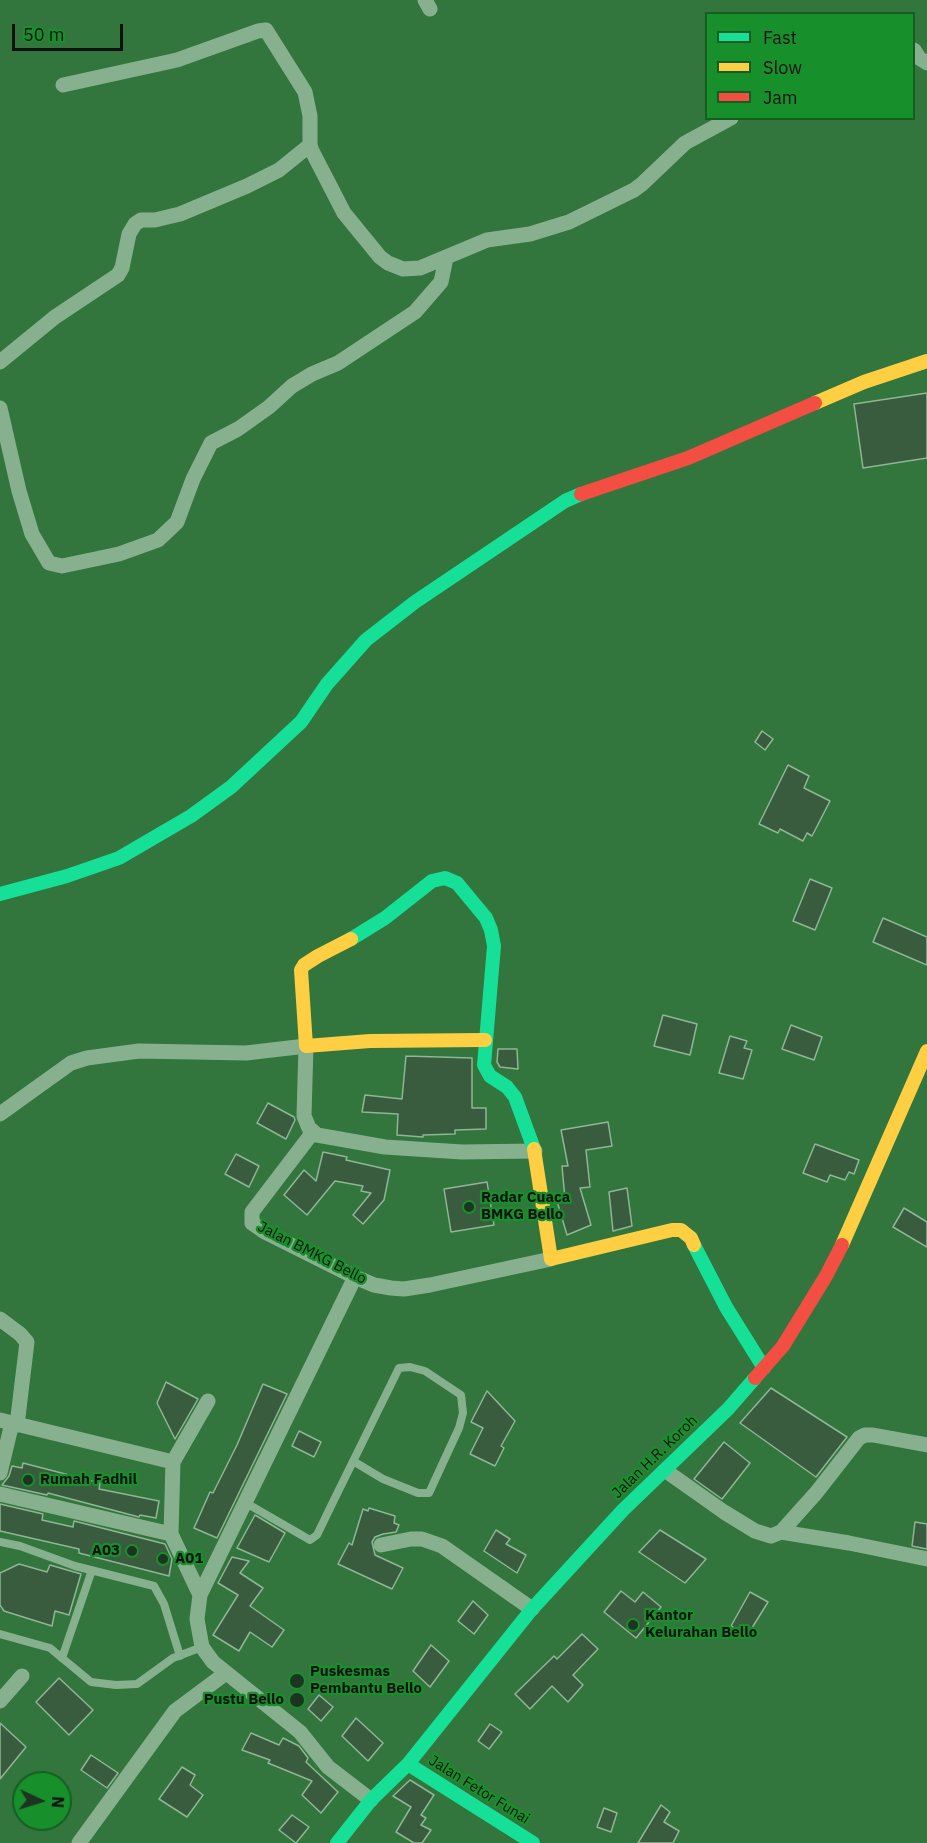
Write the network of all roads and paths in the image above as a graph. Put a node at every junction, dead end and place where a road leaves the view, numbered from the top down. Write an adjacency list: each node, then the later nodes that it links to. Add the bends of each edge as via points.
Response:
1 (915, 52): 2 (street)
2 (927, 63)
3 (63, 85): 5 (street, via 177,60 266,30 305,92 310,116)
4 (727, 120): 6 (street, via 685,144 642,184 568,222 530,234 487,240)
5 (309, 145): 6 (street, via 344,213 380,257 403,268 420,268); 8 (street, via 279,170 248,186 180,214 135,224 118,275 55,317)
6 (446, 258): 9 (street, via 441,282 415,312 338,363 292,386 238,429 211,443 177,522 158,540 119,554 62,566 49,563 32,534)
7 (927, 361): 10 (street, via 864,382 688,458 565,501 415,602 366,640 327,684 301,722 231,788 191,816 119,858)
8 (0, 362)
9 (0, 408)
10 (0, 894)
11 (485, 1040): 12 (street); 12 (street, via 492,979 492,930 463,890 445,878 432,881 385,918 303,967); 17 (street, via 485,1069 515,1097)
12 (306, 1046): 15 (street, via 246,1053 139,1051 87,1058 63,1068); 16 (street, via 304,1116)
13 (927, 1051): 14 (street, Jalan H.R. Koroh)
14 (921, 1081): 21 (street, Jalan H.R. Koroh, via 831,1266 793,1330)
15 (0, 1114)
16 (313, 1132): 17 (street, via 385,1148); 19 (street, Jalan BMKG Bello, via 252,1212 252,1223)
17 (535, 1151): 18 (street)
18 (550, 1259): 19 (street, Jalan BMKG Bello, via 404,1289 374,1285); 21 (street, Jalan BMKG Bello, via 672,1230 685,1233)
19 (355, 1277): 30 (street)
20 (0, 1319): 23 (street, via 27,1342)
21 (764, 1368): 27 (street, Jalan H.R. Koroh)
22 (208, 1401): 26 (street)
23 (9, 1423): 26 (street); 28 (street)
24 (927, 1444): 31 (street, via 873,1435 859,1438)
25 (353, 1461): 25 (lane, via 399,1368 425,1371 461,1395 463,1413 459,1428 429,1493 382,1479); 30 (lane, via 317,1535 310,1540)
26 (173, 1462): 32 (street)
27 (666, 1471): 31 (street, via 755,1531 771,1536); 38 (street, Jalan H.R. Koroh, via 623,1510)
28 (0, 1473)
29 (0, 1494): 32 (street)
30 (246, 1503): 37 (street)
31 (781, 1532): 35 (street)
32 (171, 1534): 37 (street)
33 (0, 1542): 36 (lane)
34 (381, 1545): 38 (street, via 422,1539 442,1546)
35 (927, 1559)
36 (92, 1570): 41 (lane, via 154,1586 164,1604); 42 (lane)
37 (200, 1595): 40 (street, via 197,1619)
38 (532, 1609): 46 (street, Jalan H.R. Koroh)
39 (0, 1634): 42 (lane, via 50,1648)
40 (202, 1647): 41 (lane); 43 (street)
41 (180, 1656): 42 (lane, via 137,1684 116,1685 91,1682)
42 (62, 1658)
43 (226, 1673): 47 (street, via 300,1732 328,1767); 48 (street, via 175,1711)
44 (22, 1676): 45 (street)
45 (0, 1701)
46 (408, 1764): 47 (street, Jalan H.R. Koroh); 50 (street, Jalan Fetor Funai)
47 (371, 1800): 49 (street, Jalan H.R. Koroh)
48 (79, 1843)
49 (338, 1843)
50 (532, 1843)

